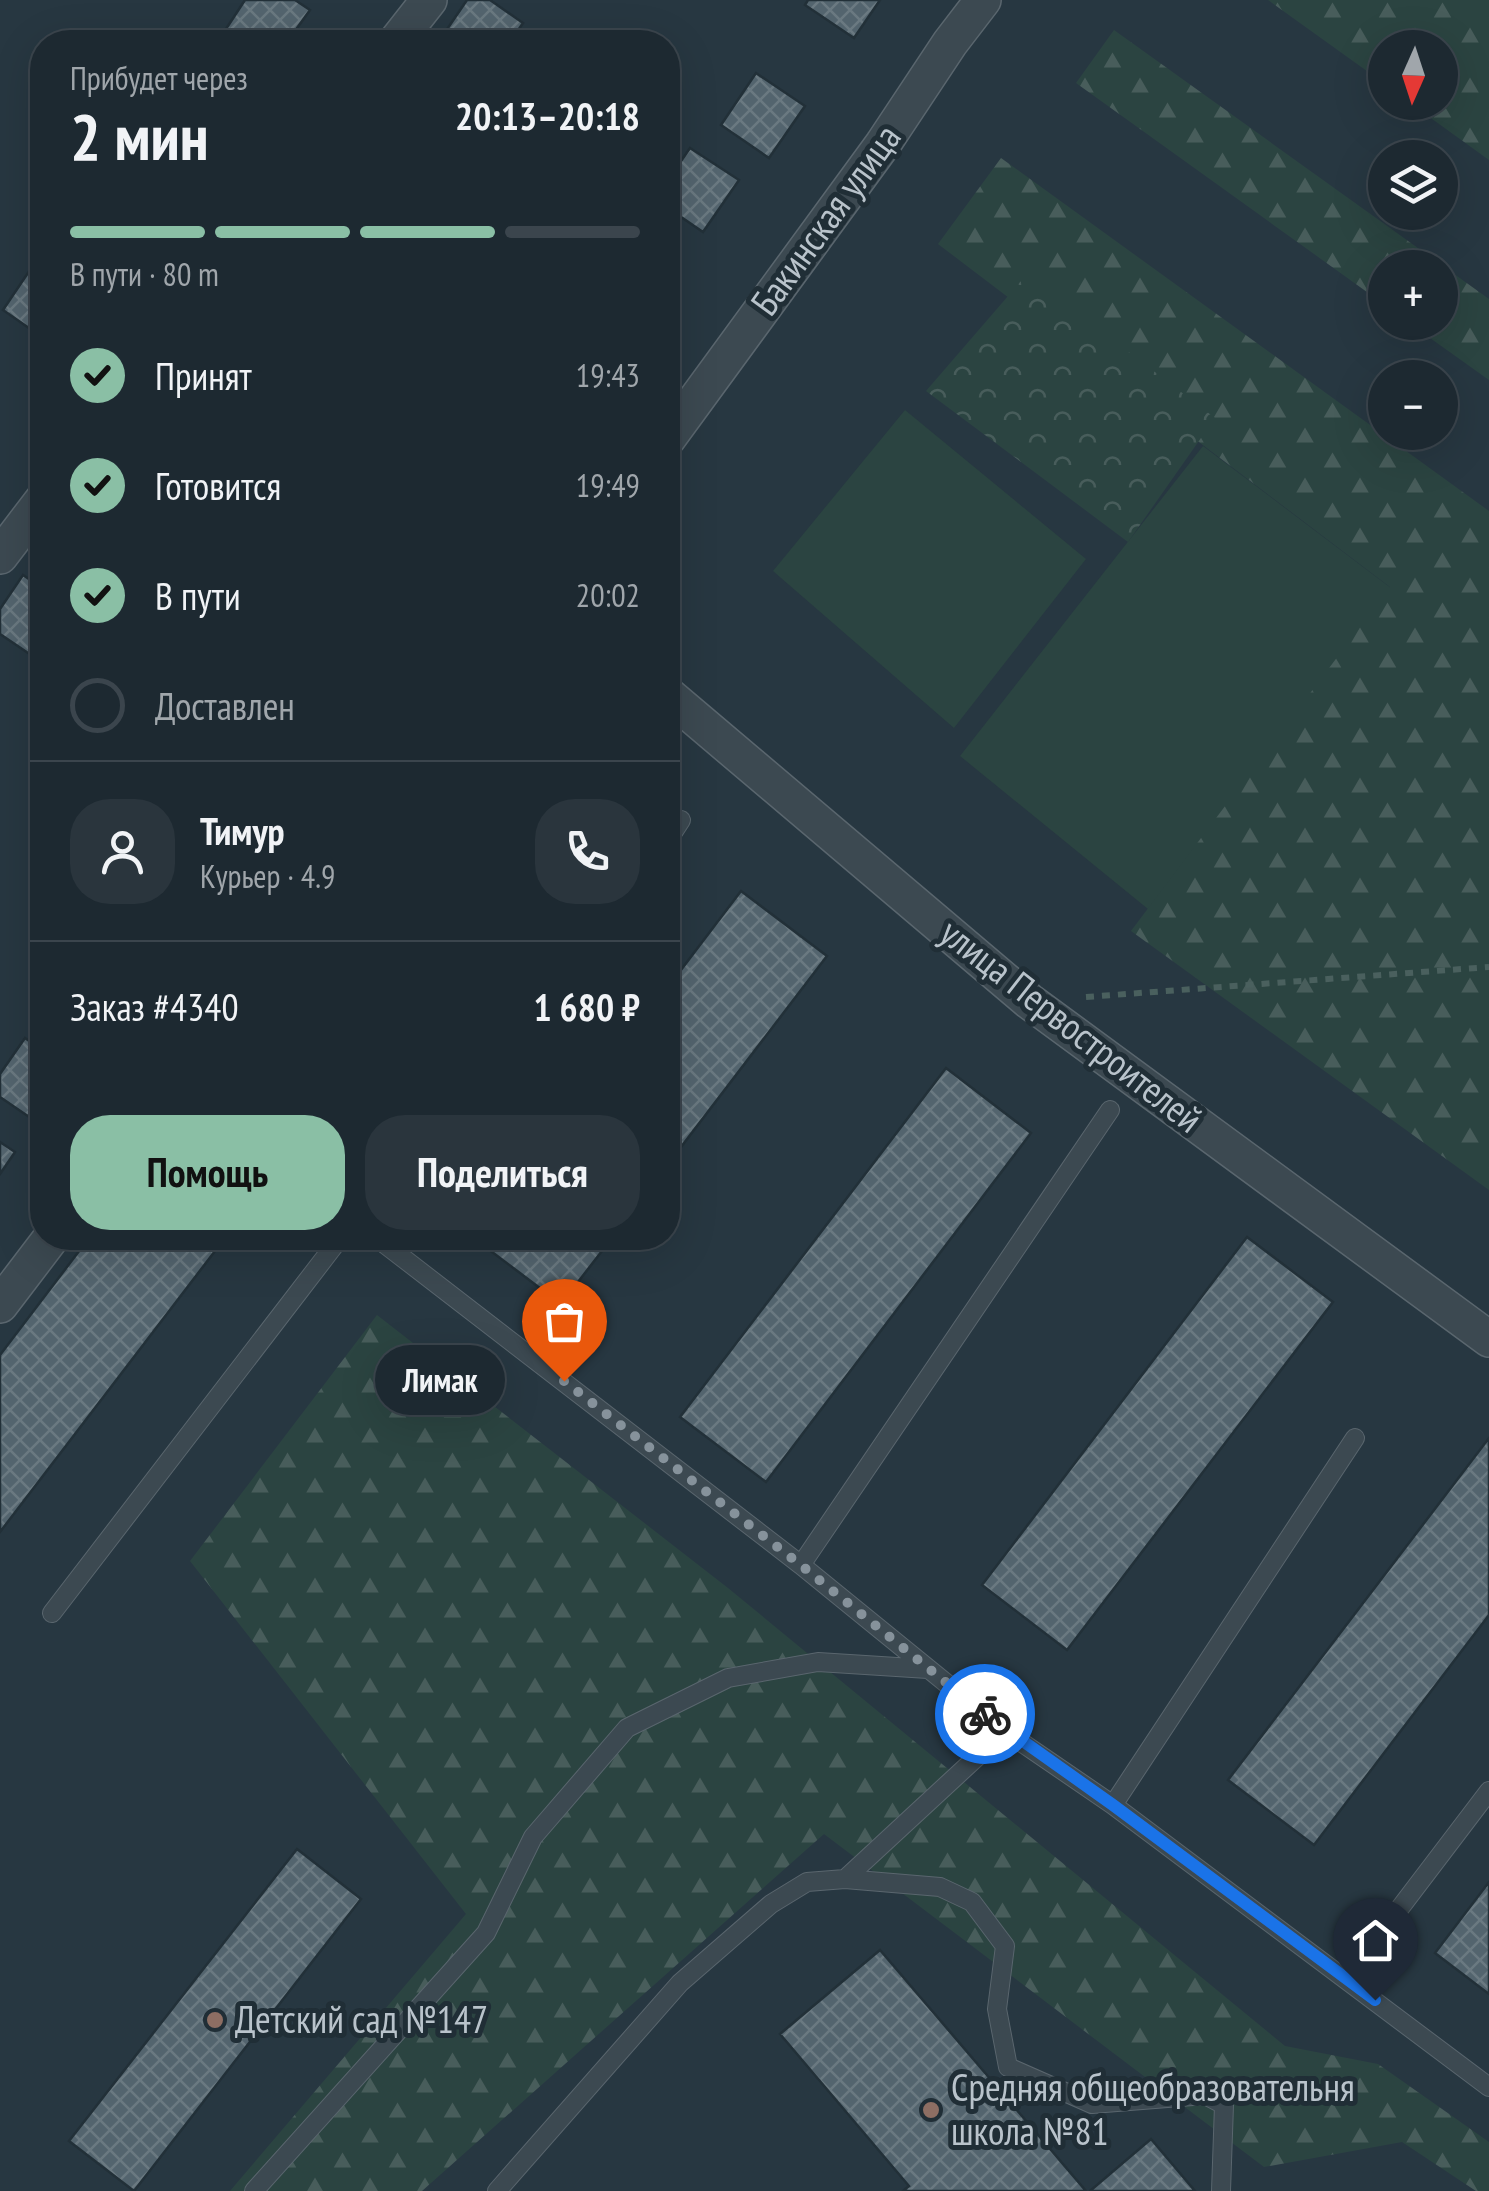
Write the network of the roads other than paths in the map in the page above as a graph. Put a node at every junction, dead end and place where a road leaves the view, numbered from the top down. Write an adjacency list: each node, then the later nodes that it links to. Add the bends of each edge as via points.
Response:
1 (428, 0): 3 (street)
2 (983, 0): 4 (street, Бакинская улица)
3 (405, 30)
4 (680, 422)
5 (30, 517): 6 (street)
6 (0, 556)
7 (680, 705): 15 (street, улица Первостроителей, via 1029,1001)
8 (682, 820): 9 (lane)
9 (680, 823)
10 (1110, 1110): 17 (lane)
11 (42, 1250): 14 (street)
12 (331, 1250): 18 (lane)
13 (397, 1250): 17 (lane)
14 (0, 1305)
15 (1489, 1338)
16 (1355, 1438): 22 (lane)
17 (802, 1566): 19 (lane)
18 (52, 1613)
19 (929, 1669): 20 (lane); 26 (lane, via 818,1662 728,1678 627,1728 534,1838 486,1933)
20 (1005, 1731): 22 (lane); 23 (lane)
21 (1489, 1791): 24 (lane)
22 (1113, 1805): 24 (lane)
23 (846, 1879): 27 (lane, via 808,1882 771,1904 680,1984); 28 (lane, via 940,1887 972,1902 1005,1946 998,2009 1008,2067 1092,2104 1205,2095 1224,2105)
24 (1346, 1979): 25 (lane)
25 (1489, 2087)
26 (254, 2191)
27 (497, 2191)
28 (1222, 2191)

